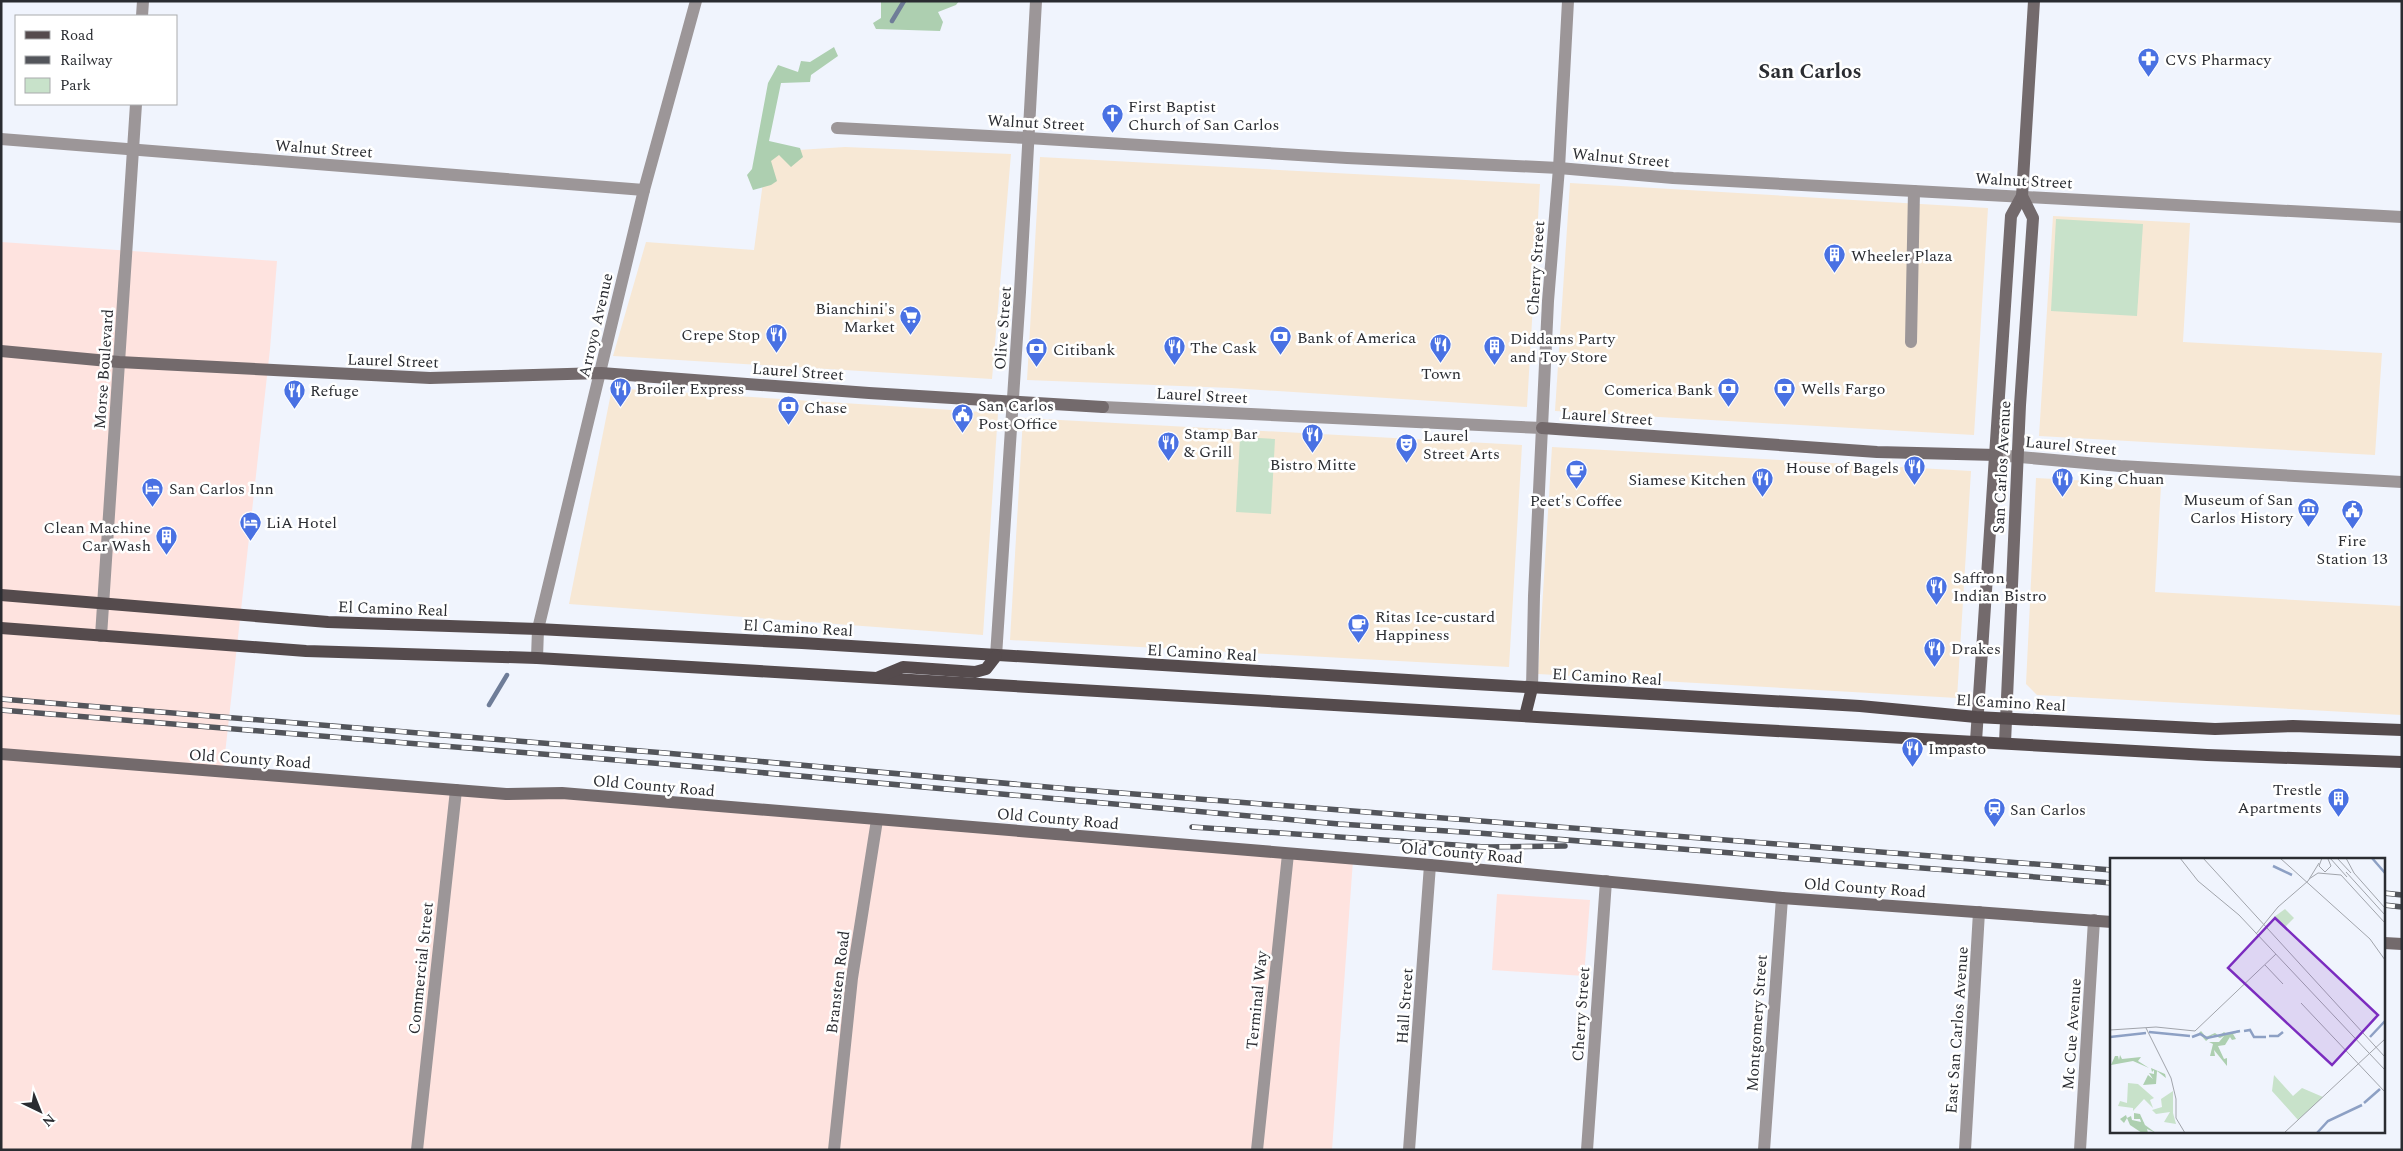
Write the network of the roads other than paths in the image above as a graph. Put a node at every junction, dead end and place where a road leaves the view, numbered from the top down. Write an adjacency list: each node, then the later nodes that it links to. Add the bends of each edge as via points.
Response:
1 (143, 1): 6 (street)
2 (696, 1): 13 (street, Arroyo Avenue)
3 (1036, 1): 9 (street, Olive Street)
4 (1568, 1): 12 (street, Cherry Street)
5 (2034, 1): 15 (main road, San Carlos Avenue)
6 (142, 15)
7 (136, 105): 11 (street, Morse Boulevard)
8 (837, 128): 9 (street, Walnut Street)
9 (1028, 138): 12 (street, Walnut Street); 21 (street, Olive Street)
10 (1, 139): 11 (street, Walnut Street)
11 (133, 149): 13 (street, Walnut Street); 19 (street, Morse Boulevard)
12 (1559, 168): 14 (street, Walnut Street, via 1673,178); 23 (street, Cherry Street)
13 (644, 190): 20 (street, Arroyo Avenue)
14 (1914, 191): 15 (street, Walnut Street); 17 (street)
15 (2022, 196): 16 (street, Walnut Street); 24 (main road, San Carlos Avenue, via 2011,216); 25 (main road, San Carlos Avenue, via 2033,218)
16 (2402, 217)
17 (1911, 342)
18 (1, 351): 19 (main road, Laurel Street)
19 (119, 362): 20 (main road, Laurel Street, via 430,378); 28 (street, Morse Boulevard)
20 (601, 373): 21 (main road, Laurel Street); 30 (street, Arroyo Avenue)
21 (1013, 401): 22 (main road, Laurel Street); 32 (street, Olive Street)
22 (1103, 406): 23 (street, Laurel Street)
23 (1542, 428): 24 (main road, Laurel Street, via 1893,453); 35 (street, Cherry Street)
24 (1997, 455): 25 (street, Laurel Street); 37 (main road, San Carlos Avenue)
25 (2018, 457): 26 (street, Laurel Street); 38 (main road, San Carlos Avenue)
26 (2402, 482)
27 (1, 596): 28 (main road, El Camino Real)
28 (104, 604): 30 (main road, El Camino Real, via 328,622); 31 (street, Morse Boulevard)
29 (1, 628): 31 (main road)
30 (538, 629): 32 (main road, El Camino Real); 33 (street, Arroyo Avenue)
31 (101, 636): 33 (main road, via 306,651)
32 (996, 656): 34 (main road, via 986,669 975,672 902,667); 35 (main road, El Camino Real)
33 (537, 658): 34 (main road)
34 (877, 678): 36 (main road)
35 (1532, 688): 36 (main road); 37 (main road, El Camino Real, via 1860,706)
36 (1525, 716): 40 (main road)
37 (1976, 718): 38 (main road, El Camino Real); 40 (main road, San Carlos Avenue)
38 (2005, 718): 39 (main road, El Camino Real, via 2216,729 2293,726); 41 (main road, San Carlos Avenue)
39 (2402, 730)
40 (1976, 741): 41 (main road)
41 (2005, 743): 43 (main road)
42 (1, 754): 44 (main road, Old County Road)
43 (2402, 762)
44 (456, 790): 45 (main road, Old County Road, via 506,794 562,793); 55 (street, Commercial Street)
45 (877, 820): 46 (main road, Old County Road); 56 (street, Bransten Road, via 852,978)
46 (1288, 854): 47 (main road, Old County Road); 57 (street, Terminal Way)
47 (1430, 865): 48 (main road, Old County Road); 58 (street, Hall Street)
48 (1606, 881): 49 (main road, Old County Road); 59 (street, Cherry Street)
49 (1782, 898): 50 (main road, Old County Road); 60 (street, Montgomery Street)
50 (1979, 912): 51 (main road, Old County Road); 61 (street, East San Carlos Avenue)
51 (2094, 920): 52 (main road, Old County Road); 62 (street, Mc Cue Avenue)
52 (2110, 922)
53 (2386, 943): 54 (main road)
54 (2402, 944)
55 (417, 1150)
56 (834, 1150)
57 (1257, 1150)
58 (1409, 1150)
59 (1587, 1150)
60 (1764, 1150)
61 (1965, 1150)
62 (2080, 1150)

